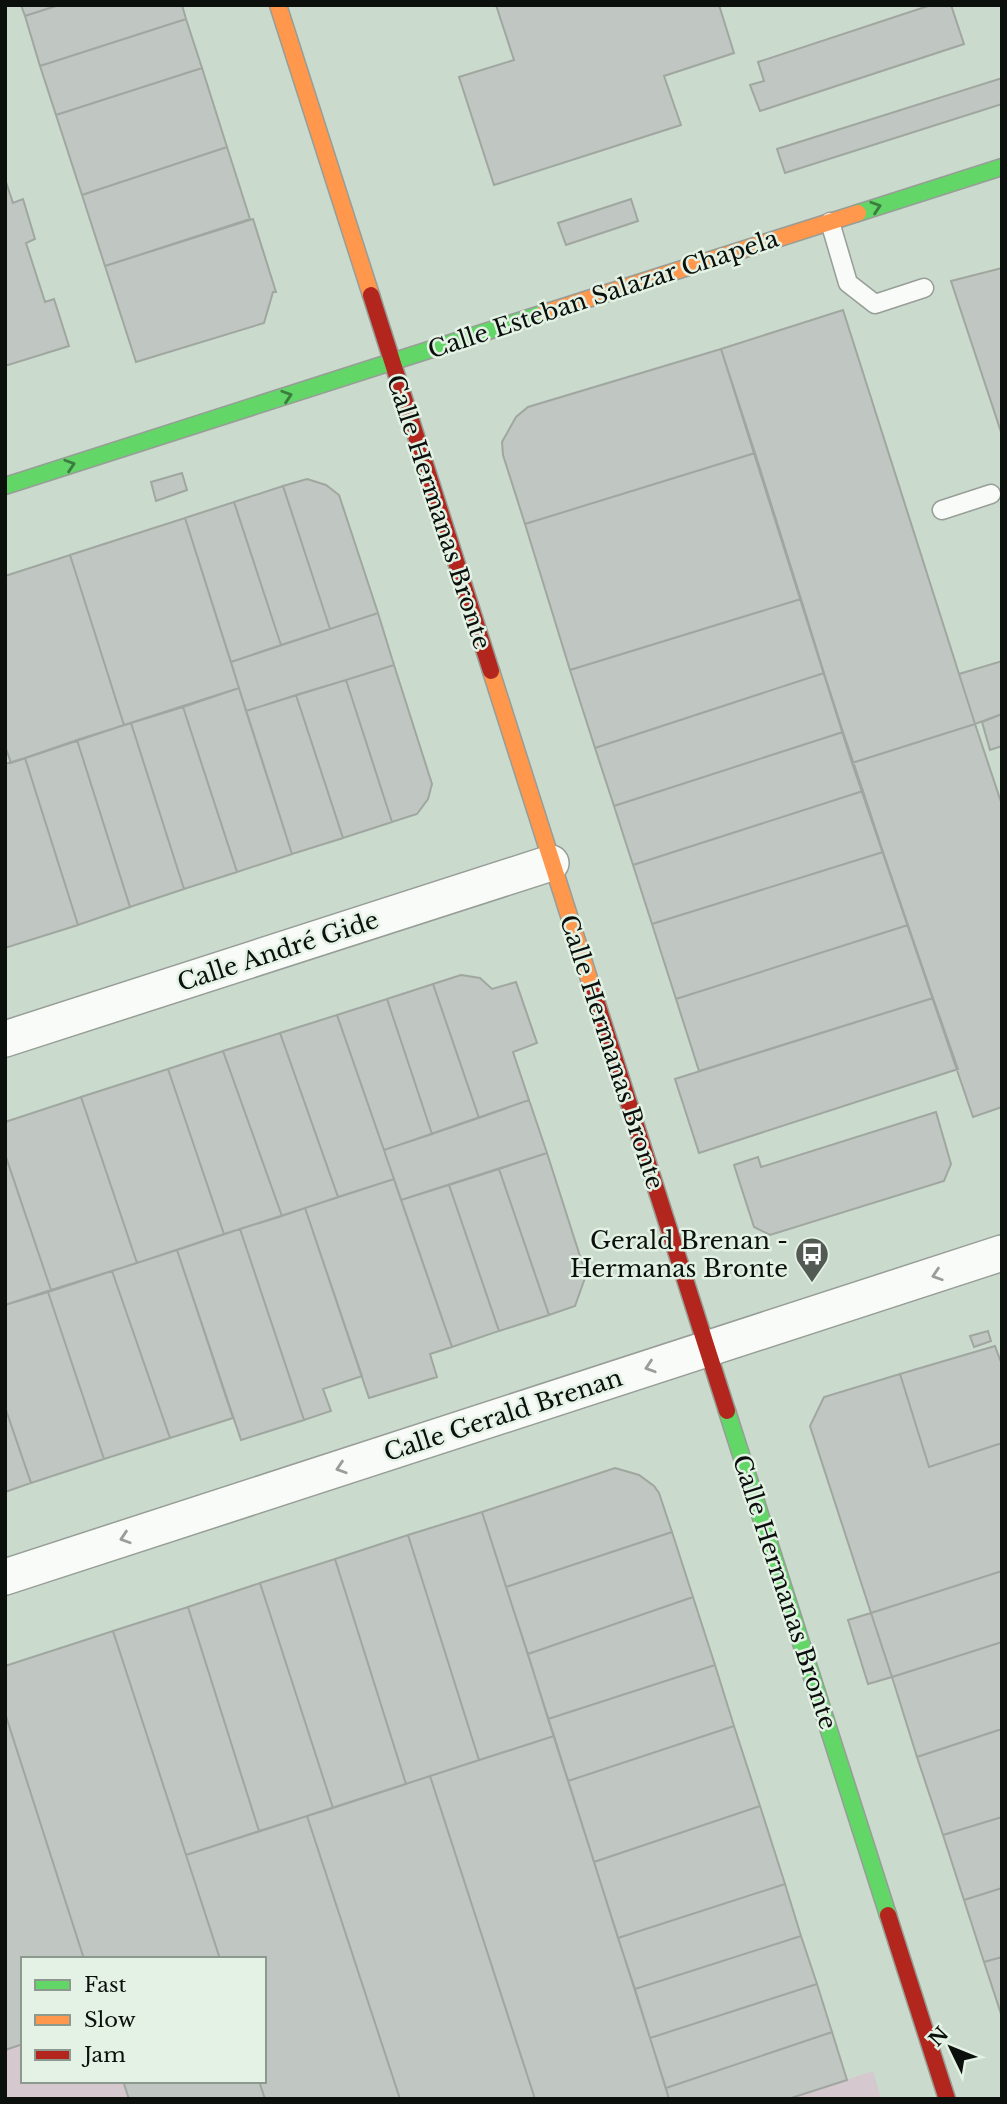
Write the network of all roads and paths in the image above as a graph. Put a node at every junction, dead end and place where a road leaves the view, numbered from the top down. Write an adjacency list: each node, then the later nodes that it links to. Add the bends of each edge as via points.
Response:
1 (278, 5): 5 (street, Calle Hermanas Bronte)
2 (1002, 167): 3 (street, Calle Esteban Salazar Chapela, one-way to 2)
3 (830, 222): 4 (lane, via 848,283 875,304); 5 (street, Calle Esteban Salazar Chapela)
4 (924, 288)
5 (391, 362): 6 (street, Calle Esteban Salazar Chapela, one-way to 5); 9 (street, Calle Hermanas Bronte)
6 (5, 486)
7 (991, 494): 8 (lane)
8 (942, 510)
9 (551, 863): 10 (street, Calle André Gide); 12 (street, Calle Hermanas Bronte)
10 (5, 1039)
11 (1002, 1254): 12 (street, Calle Gerald Brenan, one-way to 12)
12 (707, 1349): 13 (street, Calle Gerald Brenan, one-way to 13); 14 (street, Calle Hermanas Bronte)
13 (5, 1577)
14 (947, 2099)

